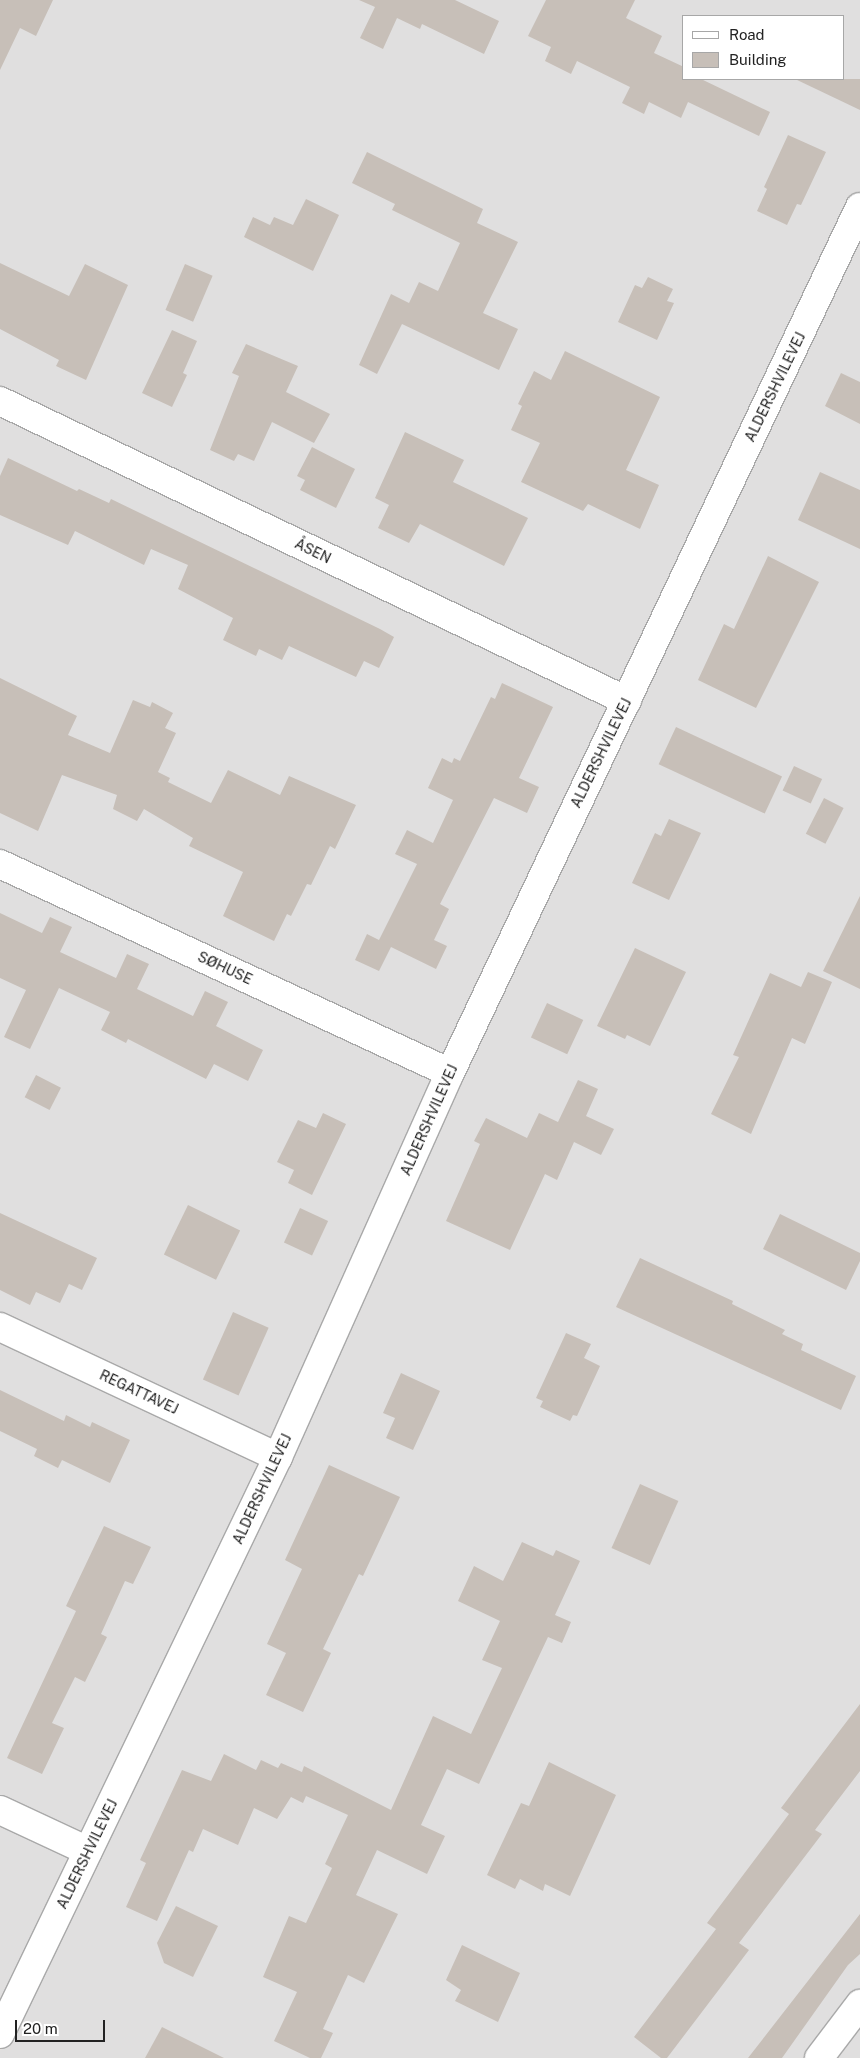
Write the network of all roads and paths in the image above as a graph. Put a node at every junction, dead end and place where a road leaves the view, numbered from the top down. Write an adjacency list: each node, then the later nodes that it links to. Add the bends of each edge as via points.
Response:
1 (860, 207): 3 (street, ALDERSHVILEVEJ)
2 (0, 401): 3 (street, ÅSEN)
3 (627, 701): 5 (street, ALDERSHVILEVEJ)
4 (0, 864): 5 (street, SØHUSE)
5 (450, 1073): 7 (street, ALDERSHVILEVEJ)
6 (0, 1327): 7 (street, REGATTAVEJ)
7 (278, 1458): 9 (street, ALDERSHVILEVEJ)
8 (0, 1810): 9 (street)
9 (88, 1852): 11 (street, ALDERSHVILEVEJ)
10 (860, 2004): 12 (street)
11 (0, 2034)
12 (820, 2058)

